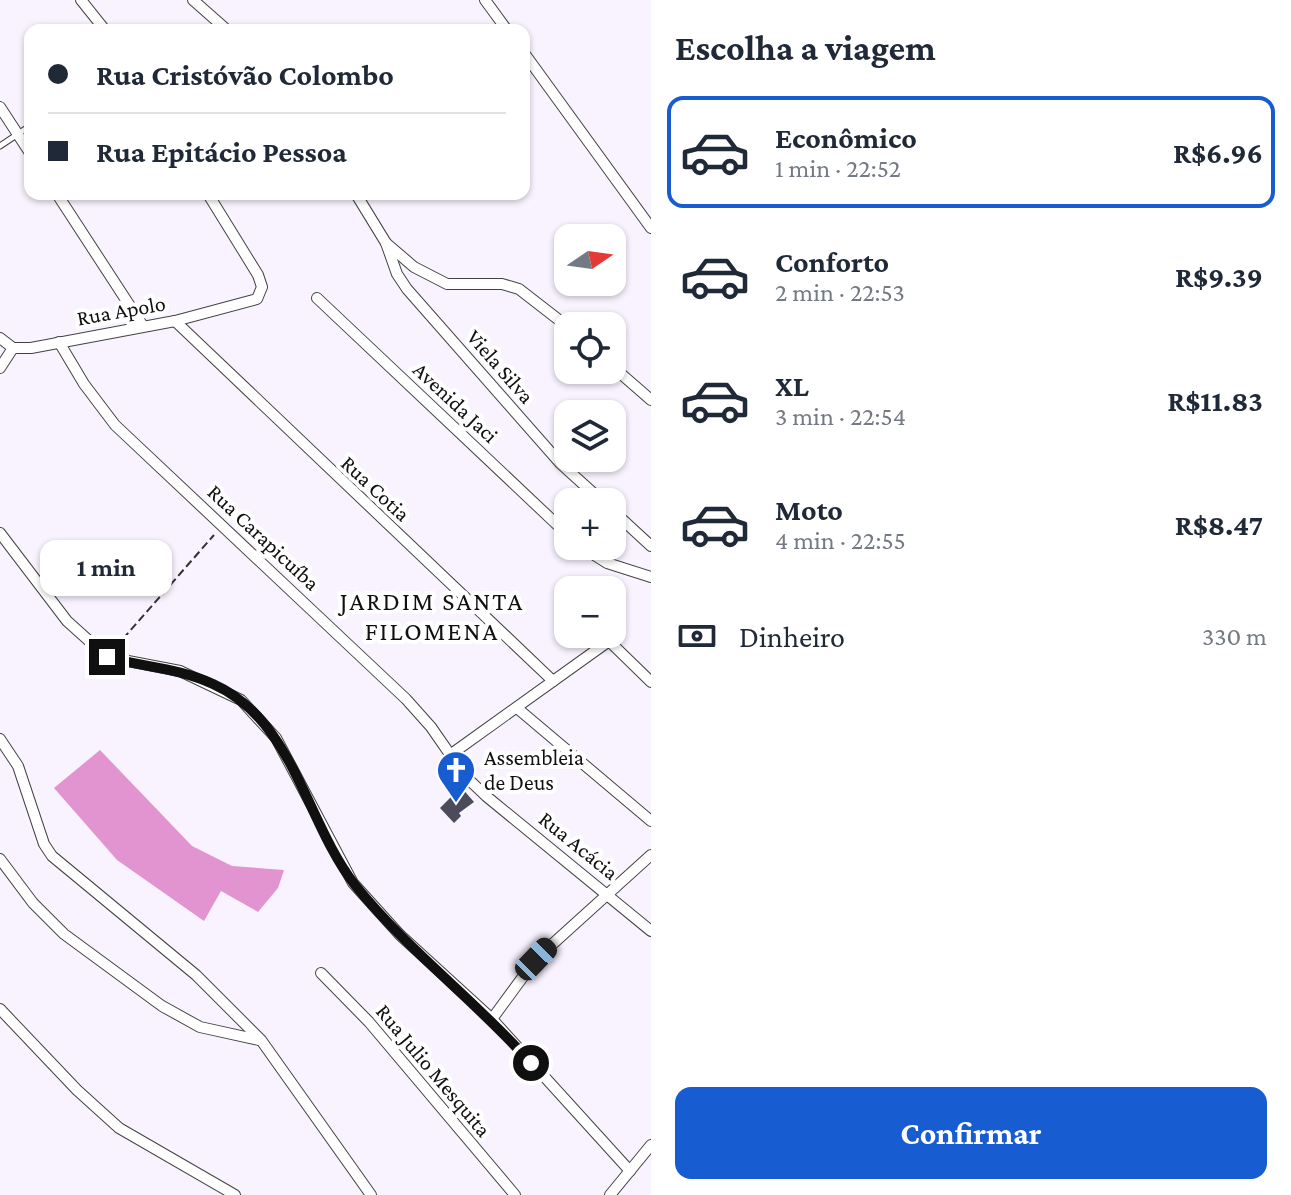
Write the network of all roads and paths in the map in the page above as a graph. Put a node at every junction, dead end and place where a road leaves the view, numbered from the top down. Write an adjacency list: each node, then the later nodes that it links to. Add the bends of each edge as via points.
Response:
1 (81, 0): 4 (street)
2 (193, 0): 5 (street)
3 (485, 0): 6 (street)
4 (100, 24)
5 (220, 24)
6 (503, 24)
7 (530, 61): 16 (street)
8 (0, 107): 10 (street)
9 (24, 130): 10 (lane)
10 (18, 134): 11 (street); 12 (lane)
11 (24, 144)
12 (0, 146)
13 (61, 200): 21 (street)
14 (212, 200): 20 (street, Rua Apolo, via 258,275 260,294 251,302)
15 (360, 200): 17 (street)
16 (651, 228)
17 (386, 243): 19 (street, via 422,273 447,284 519,289); 28 (street, Viela Silva, via 407,289)
18 (317, 298): 29 (street, Avenida Jaci)
19 (554, 316)
20 (175, 321): 21 (street, Rua Apolo); 37 (street, Rua Cotia)
21 (143, 326): 23 (street, Rua Apolo)
22 (0, 338): 24 (street)
23 (59, 342): 24 (street, Rua Apolo); 31 (street, Rua Carapicuíba, via 115,425)
24 (13, 348): 25 (street)
25 (0, 368)
26 (626, 378): 27 (street)
27 (651, 400)
28 (588, 488)
29 (554, 522)
30 (626, 523): 33 (street)
31 (223, 525): 36 (path); 41 (street, Rua Carapicuíba, via 406,699)
32 (0, 533): 36 (street, via 67,621)
33 (651, 546)
34 (602, 560): 35 (street)
35 (651, 577)
36 (107, 657): 49 (street, via 180,671 241,700 276,738 353,883 400,935)
37 (553, 681): 38 (street, via 611,640); 39 (street)
38 (651, 682)
39 (517, 708): 41 (street); 42 (street)
40 (0, 739): 50 (street, via 18,766 52,856 196,975)
41 (450, 755): 45 (street, Rua Acácia, via 486,796)
42 (651, 821)
43 (651, 855): 45 (street)
44 (0, 859): 50 (street, via 64,934 162,1006 200,1027)
45 (606, 893): 46 (street, Rua Acácia); 49 (street, via 536,959)
46 (651, 931)
47 (321, 973): 55 (street, Rua Julio Mesquita)
48 (0, 1009): 53 (street, via 119,1128)
49 (492, 1019): 52 (street)
50 (261, 1040): 54 (street)
51 (651, 1145): 52 (street)
52 (630, 1171): 56 (street)
53 (235, 1195)
54 (371, 1195)
55 (515, 1195)
56 (610, 1195)

